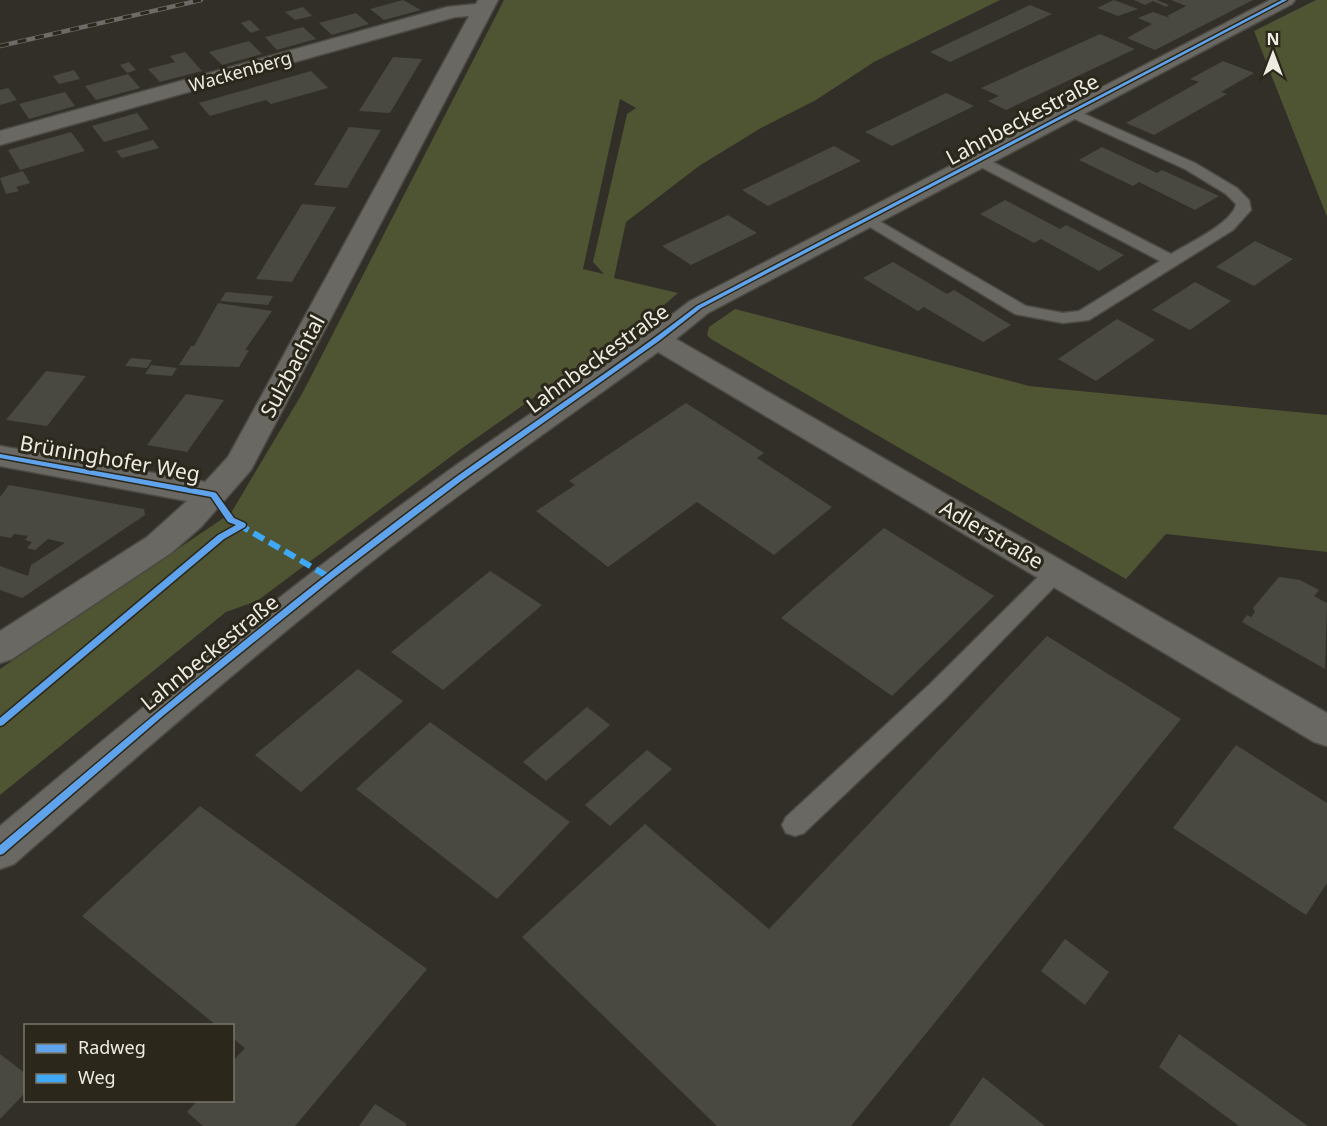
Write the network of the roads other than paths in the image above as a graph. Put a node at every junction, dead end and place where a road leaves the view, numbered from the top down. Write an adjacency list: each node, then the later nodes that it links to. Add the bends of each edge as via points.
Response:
1 (1285, 0): 3 (street, Lahnbeckestraße)
2 (485, 5): 4 (street, Wackenberg); 10 (street, Sulzbachtal, via 240,463)
3 (1071, 112): 5 (street, Lahnbeckestraße); 7 (lane, via 1210,177 1234,190 1244,203 1243,210 1227,227)
4 (0, 138)
5 (980, 161): 6 (street, Lahnbeckestraße); 7 (lane)
6 (868, 221): 7 (lane, via 1021,310 1050,317 1083,316); 8 (street, Lahnbeckestraße, via 699,307)
7 (1172, 261)
8 (657, 340): 11 (street, Adlerstraße); 15 (street, Lahnbeckestraße, via 459,479 329,577 161,713)
9 (0, 456): 10 (street, Brüninghofer Weg)
10 (213, 495): 12 (street, Sulzbachtal, via 159,545)
11 (1057, 571): 13 (street, Adlerstraße); 14 (lane, via 947,683)
12 (0, 649)
13 (1327, 731)
14 (795, 825)
15 (0, 851)

